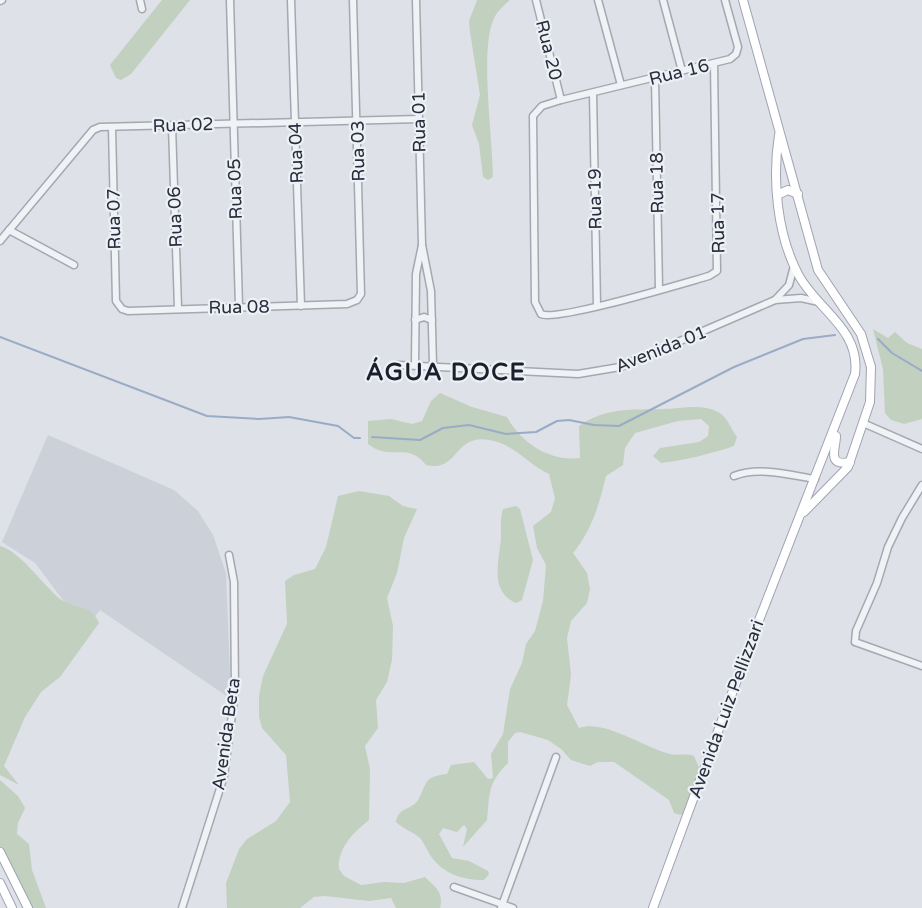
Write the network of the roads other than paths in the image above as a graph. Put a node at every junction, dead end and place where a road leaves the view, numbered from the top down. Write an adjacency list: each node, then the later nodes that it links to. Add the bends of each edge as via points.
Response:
1 (140, 0): 11 (street)
2 (230, 0): 21 (street, Rua 05)
3 (291, 0): 19 (street, Rua 04)
4 (353, 0): 20 (street, Rua 03)
5 (416, 0): 18 (street, Rua 01)
6 (536, 0): 17 (street, Rua 20)
7 (598, 0): 15 (street)
8 (663, 0): 13 (street)
9 (725, 0): 12 (street, Rua 16, via 738,47 736,54)
10 (743, 0): 24 (main road, Avenida Luiz Pellizzari)
11 (142, 9)
12 (714, 63): 13 (street, Rua 16); 34 (street, Rua 17, via 717,271)
13 (682, 71): 14 (street, Rua 16)
14 (655, 78): 15 (street, Rua 16); 34 (street, Rua 18)
15 (621, 86): 16 (street, Rua 16)
16 (593, 93): 17 (street, Rua 16); 42 (street, Rua 19)
17 (561, 100): 45 (street, Rua 16, via 542,106 533,116 535,302)
18 (419, 119): 20 (street, Rua 02); 29 (street, Rua 01)
19 (295, 120): 20 (street, Rua 02); 21 (street, Rua 02); 41 (street, Rua 04)
20 (357, 120): 37 (street, Rua 03, via 361,294)
21 (233, 122): 22 (street, Rua 02); 40 (street, Rua 05)
22 (172, 126): 23 (street, Rua 02); 43 (street, Rua 06)
23 (112, 127): 27 (street, Rua 02, via 93,129); 44 (street, Rua 07, via 116,301)
24 (779, 135): 25 (main road, Avenida Luiz Pellizzari); 26 (main road, Avenida Luiz Pellizzari)
25 (798, 194): 26 (main road, via 788,190); 51 (main road, Avenida Luiz Pellizzari, via 821,276 866,344 873,382)
26 (777, 195): 31 (main road, Avenida Luiz Pellizzari)
27 (9, 230): 28 (street, Rua 02); 30 (street)
28 (0, 241)
29 (422, 244): 32 (street); 33 (street)
30 (74, 265)
31 (794, 265): 38 (street, via 789,285); 39 (main road, Avenida Luiz Pellizzari, via 805,286)
32 (429, 273): 33 (street); 35 (street)
33 (416, 274): 36 (street)
34 (658, 289): 42 (street, Rua 17)
35 (431, 291): 36 (street); 47 (street)
36 (415, 293): 46 (street)
37 (357, 300): 41 (street, Rua 08)
38 (775, 300): 39 (street, Avenida 01, via 801,298); 50 (street, Avenida 01, via 647,357 600,372)
39 (821, 303): 52 (main road, Avenida Luiz Pellizzari, via 837,319 855,358 852,383)
40 (239, 306): 41 (street, Rua 08); 43 (street, Rua 08)
41 (301, 306)
42 (597, 306): 45 (street, Rua 17, via 551,316)
43 (178, 308): 44 (street, Rua 08)
44 (122, 309)
45 (541, 314)
46 (415, 320): 47 (street); 49 (street)
47 (432, 320): 50 (street)
48 (398, 365): 49 (street, Avenida 01)
49 (415, 365): 50 (street, Avenida 01)
50 (433, 365)
51 (863, 423): 53 (street); 54 (main road, Avenida Luiz Pellizzari)
52 (834, 432): 54 (main road, via 834,458); 56 (main road, Avenida Luiz Pellizzari)
53 (922, 449)
54 (850, 462): 58 (main road, Avenida Luiz Pellizzari)
55 (734, 476): 56 (street, via 756,472)
56 (815, 479): 58 (main road, Avenida Luiz Pellizzari)
57 (922, 485): 60 (street, via 888,547 855,642)
58 (803, 513): 70 (main road, Avenida Luiz Pellizzari, via 756,628)
59 (230, 555): 68 (street, Avenida Beta, via 235,592 235,691 225,765)
60 (922, 666)
61 (556, 757): 65 (street)
62 (0, 852): 67 (main road)
63 (0, 883): 66 (main road)
64 (454, 887): 65 (street)
65 (501, 906): 69 (street)
66 (12, 908)
67 (28, 908)
68 (182, 908)
69 (513, 908)
70 (653, 908)

